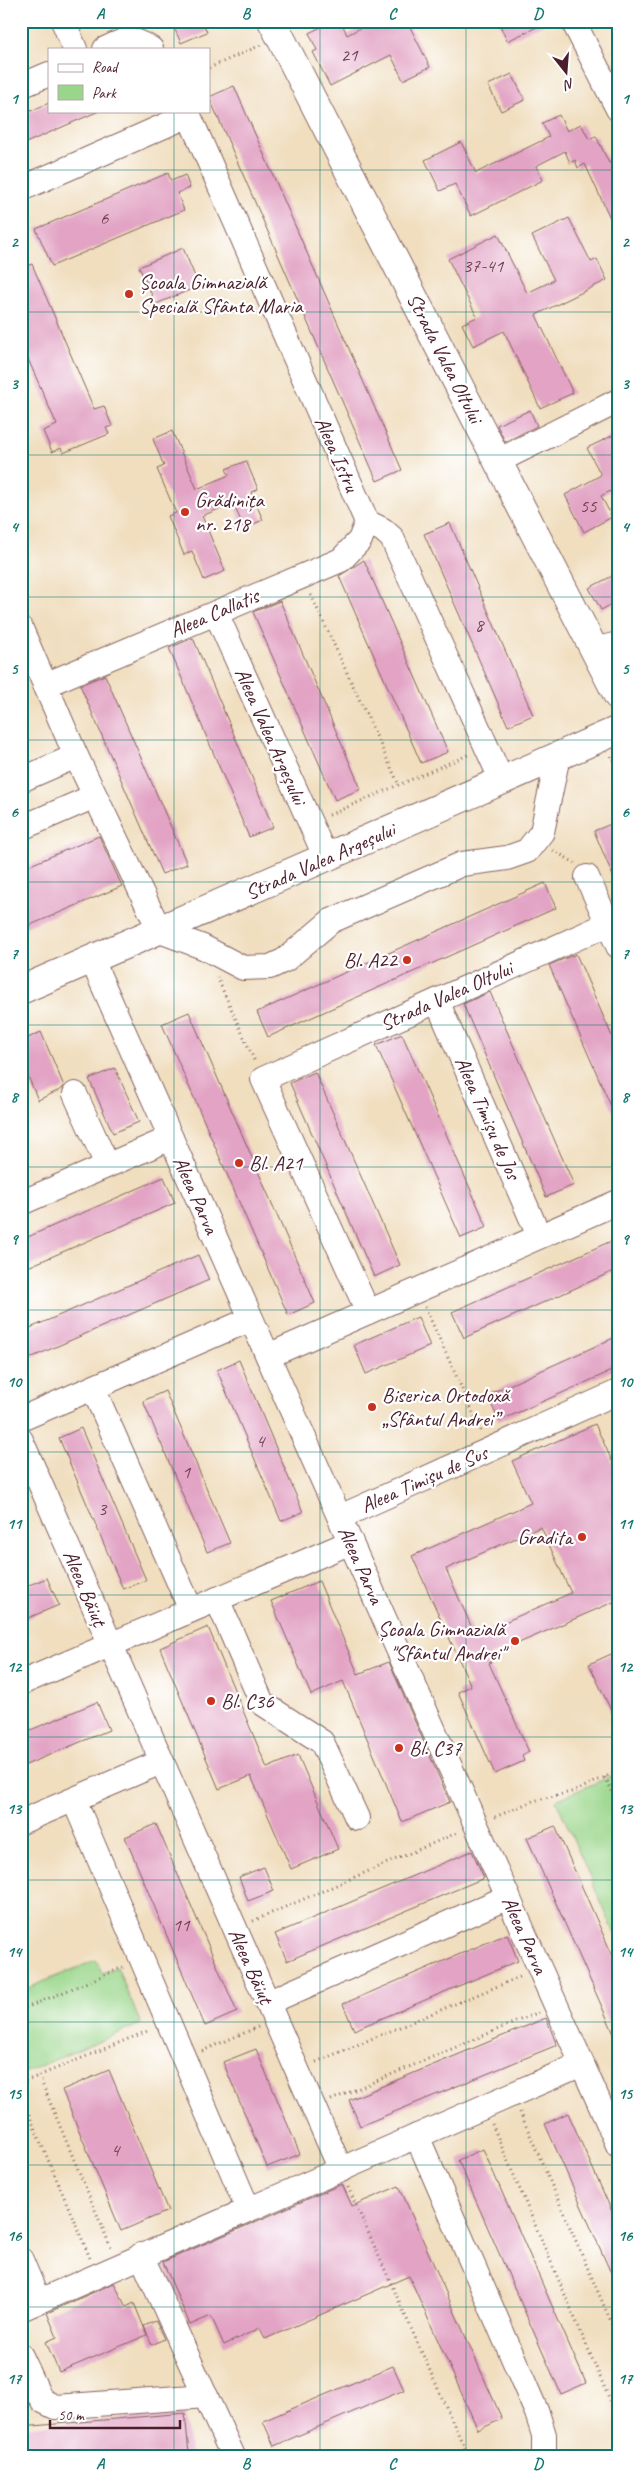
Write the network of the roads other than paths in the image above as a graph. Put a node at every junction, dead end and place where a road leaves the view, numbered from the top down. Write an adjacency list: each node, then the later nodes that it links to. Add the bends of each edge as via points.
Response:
1 (63, 21): 5 (street)
2 (573, 21): 9 (street)
3 (276, 29): 13 (main road, Strada Valea Oltului)
4 (115, 44): 6 (street, via 138,41)
5 (75, 48)
6 (149, 48)
7 (48, 74): 8 (street)
8 (21, 86)
9 (618, 109)
10 (188, 113): 11 (street, Aleea Istru); 14 (street, Aleea Istru)
11 (21, 188)
12 (618, 401): 13 (street)
13 (498, 461): 17 (main road, Strada Valea Oltului)
14 (367, 522): 15 (street, Aleea Callatis, via 360,540 341,560); 24 (street, via 392,538)
15 (216, 612): 19 (street, Aleea Callatis); 27 (street, Aleea Valea Argeșului)
16 (21, 629): 19 (street)
17 (606, 647): 18 (main road, Strada Valea Oltului)
18 (614, 680)
19 (45, 685): 21 (street)
20 (618, 730): 22 (main road, Strada Valea Argeșului)
21 (76, 756): 23 (street); 25 (street)
22 (558, 756): 24 (main road, Strada Valea Argeșului); 30 (street, via 542,832 535,843 517,856 462,864 330,921 285,960 270,967 243,968 203,947)
23 (21, 780)
24 (502, 781): 27 (main road, Strada Valea Argeșului)
25 (95, 796): 26 (street); 30 (street)
26 (21, 828)
27 (326, 858): 30 (main road, Strada Valea Argeșului)
28 (587, 878): 29 (street)
29 (608, 924): 31 (street); 34 (street, Strada Valea Oltului)
30 (160, 931): 32 (main road, Strada Valea Argeșului)
31 (618, 946)
32 (92, 960): 33 (main road, Strada Valea Argeșului); 36 (street, Aleea Parva)
33 (21, 990)
34 (437, 1001): 40 (street, Aleea Timișu de Jos); 41 (street, Strada Valea Oltului, via 263,1079)
35 (75, 1094): 37 (street)
36 (171, 1138): 37 (street, Aleea Parva); 42 (street, Aleea Parva)
37 (107, 1166): 39 (street, Aleea Parva)
38 (618, 1202): 40 (street)
39 (21, 1203)
40 (539, 1236): 41 (street)
41 (368, 1312): 43 (street)
42 (251, 1319): 43 (street, Aleea Parva); 44 (street)
43 (268, 1356): 48 (street, Aleea Parva)
44 (93, 1388): 46 (street); 51 (street)
45 (618, 1392): 48 (street, Aleea Timișu de Sus)
46 (21, 1419)
47 (21, 1440): 52 (street, Aleea Băiuț)
48 (340, 1518): 49 (street, Aleea Parva)
49 (351, 1542): 50 (street); 58 (street, Aleea Parva)
50 (217, 1599): 51 (street); 56 (street, via 262,1703 322,1742)
51 (191, 1610): 52 (street)
52 (109, 1645): 53 (street); 54 (street, Aleea Băiuț)
53 (21, 1683)
54 (161, 1762): 55 (street); 59 (street, Aleea Băiuț)
55 (74, 1800): 57 (street); 64 (street)
56 (357, 1818)
57 (21, 1822)
58 (508, 1897): 59 (street); 60 (street, Aleea Parva)
59 (271, 2011): 63 (street, Aleea Băiuț)
60 (582, 2064): 61 (street, Aleea Parva); 62 (street)
61 (616, 2134)
62 (418, 2136): 63 (street); 71 (street, via 537,2413 544,2435)
63 (341, 2170): 64 (street)
64 (248, 2209): 65 (street)
65 (141, 2255): 67 (street); 69 (street)
66 (21, 2260): 67 (street)
67 (30, 2305)
68 (21, 2356): 69 (street, via 39,2395 55,2407)
69 (206, 2396): 70 (street)
70 (233, 2456)
71 (544, 2456)

